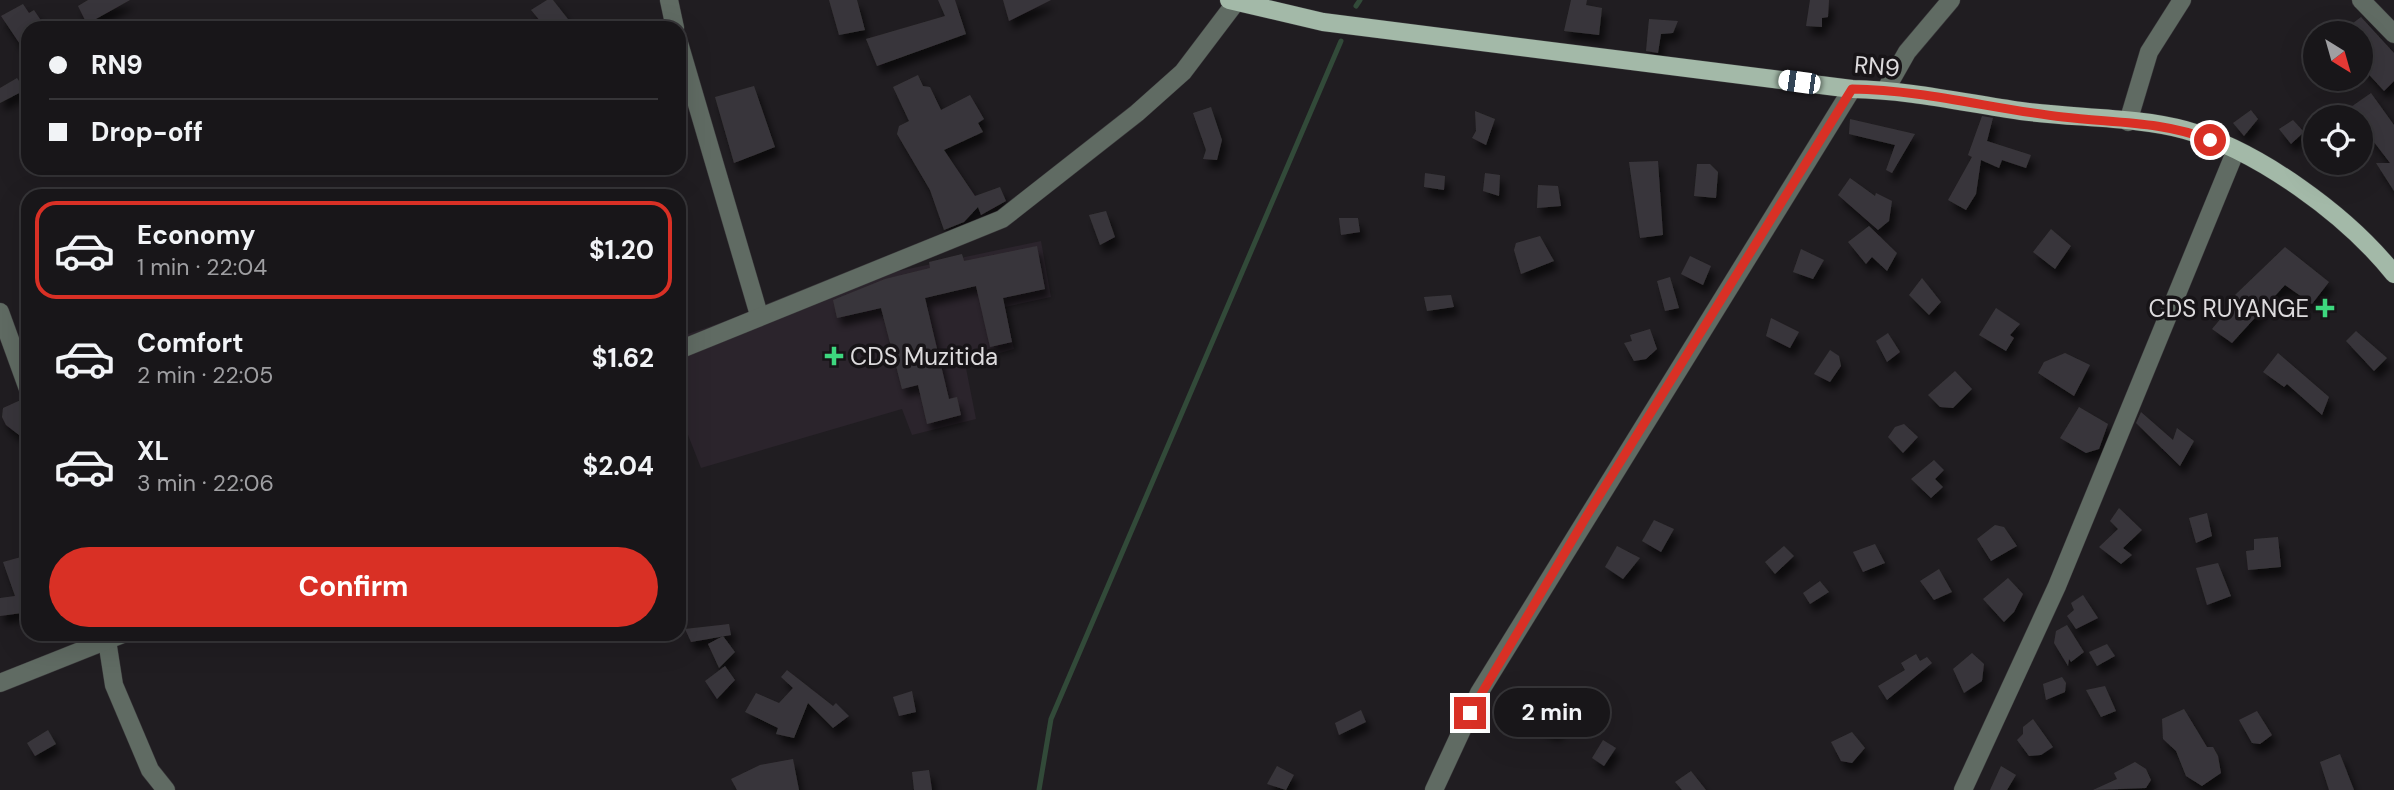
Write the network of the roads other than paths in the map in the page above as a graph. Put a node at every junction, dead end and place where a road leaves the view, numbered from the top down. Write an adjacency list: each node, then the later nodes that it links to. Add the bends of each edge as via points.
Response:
1 (669, 0): 6 (street)
2 (1951, 0): 10 (street, via 1907,51)
3 (2182, 0): 11 (street, via 2149,52)
4 (2361, 0): 7 (street)
5 (1233, 1): 9 (main road, RN9, via 1323,22); 15 (street, via 1183,72 1002,219)
6 (674, 21)
7 (2394, 34)
8 (686, 67): 15 (street)
9 (1852, 89): 10 (main road, RN9); 22 (street, via 1479,692)
10 (1886, 89): 11 (main road, RN9, via 2012,110)
11 (2128, 122): 12 (main road, RN9, via 2185,130)
12 (2236, 150): 13 (main road, RN9, via 2295,185 2345,225); 23 (street, via 2057,586)
13 (2394, 274)
14 (0, 312): 17 (street)
15 (759, 315): 16 (street)
16 (686, 347)
17 (21, 370)
18 (101, 641): 20 (street)
19 (113, 641): 21 (street, via 114,685 150,770)
20 (0, 683)
21 (166, 790)
22 (1434, 790)
23 (1963, 790)

